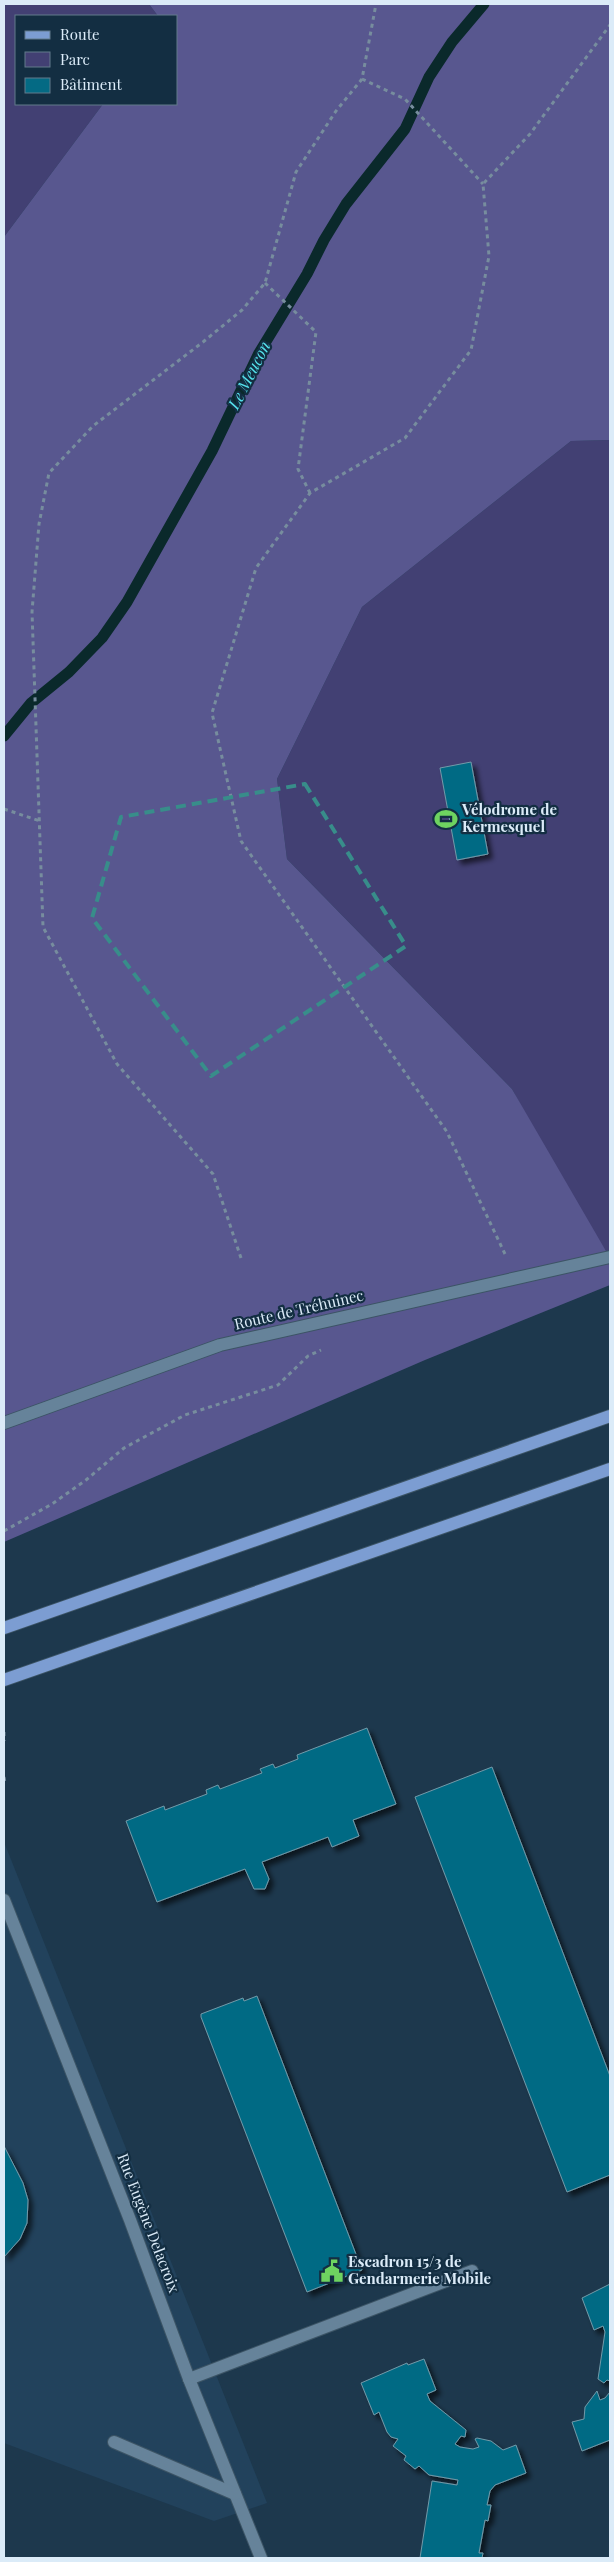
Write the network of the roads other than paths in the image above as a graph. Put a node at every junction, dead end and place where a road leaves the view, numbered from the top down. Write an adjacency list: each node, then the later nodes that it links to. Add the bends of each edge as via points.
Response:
1 (610, 1257): 3 (street, Route de Tréhuinec, via 220,1345)
2 (610, 1416): 5 (main road)
3 (4, 1423)
4 (610, 1469): 6 (main road)
5 (4, 1628)
6 (4, 1680)
7 (4, 1900): 9 (street, Rue Eugène Delacroix)
8 (472, 2271): 9 (street)
9 (189, 2379): 11 (street, Rue Eugène Delacroix)
10 (114, 2442): 11 (street)
11 (235, 2494): 12 (street, Rue Eugène Delacroix)
12 (261, 2558)

